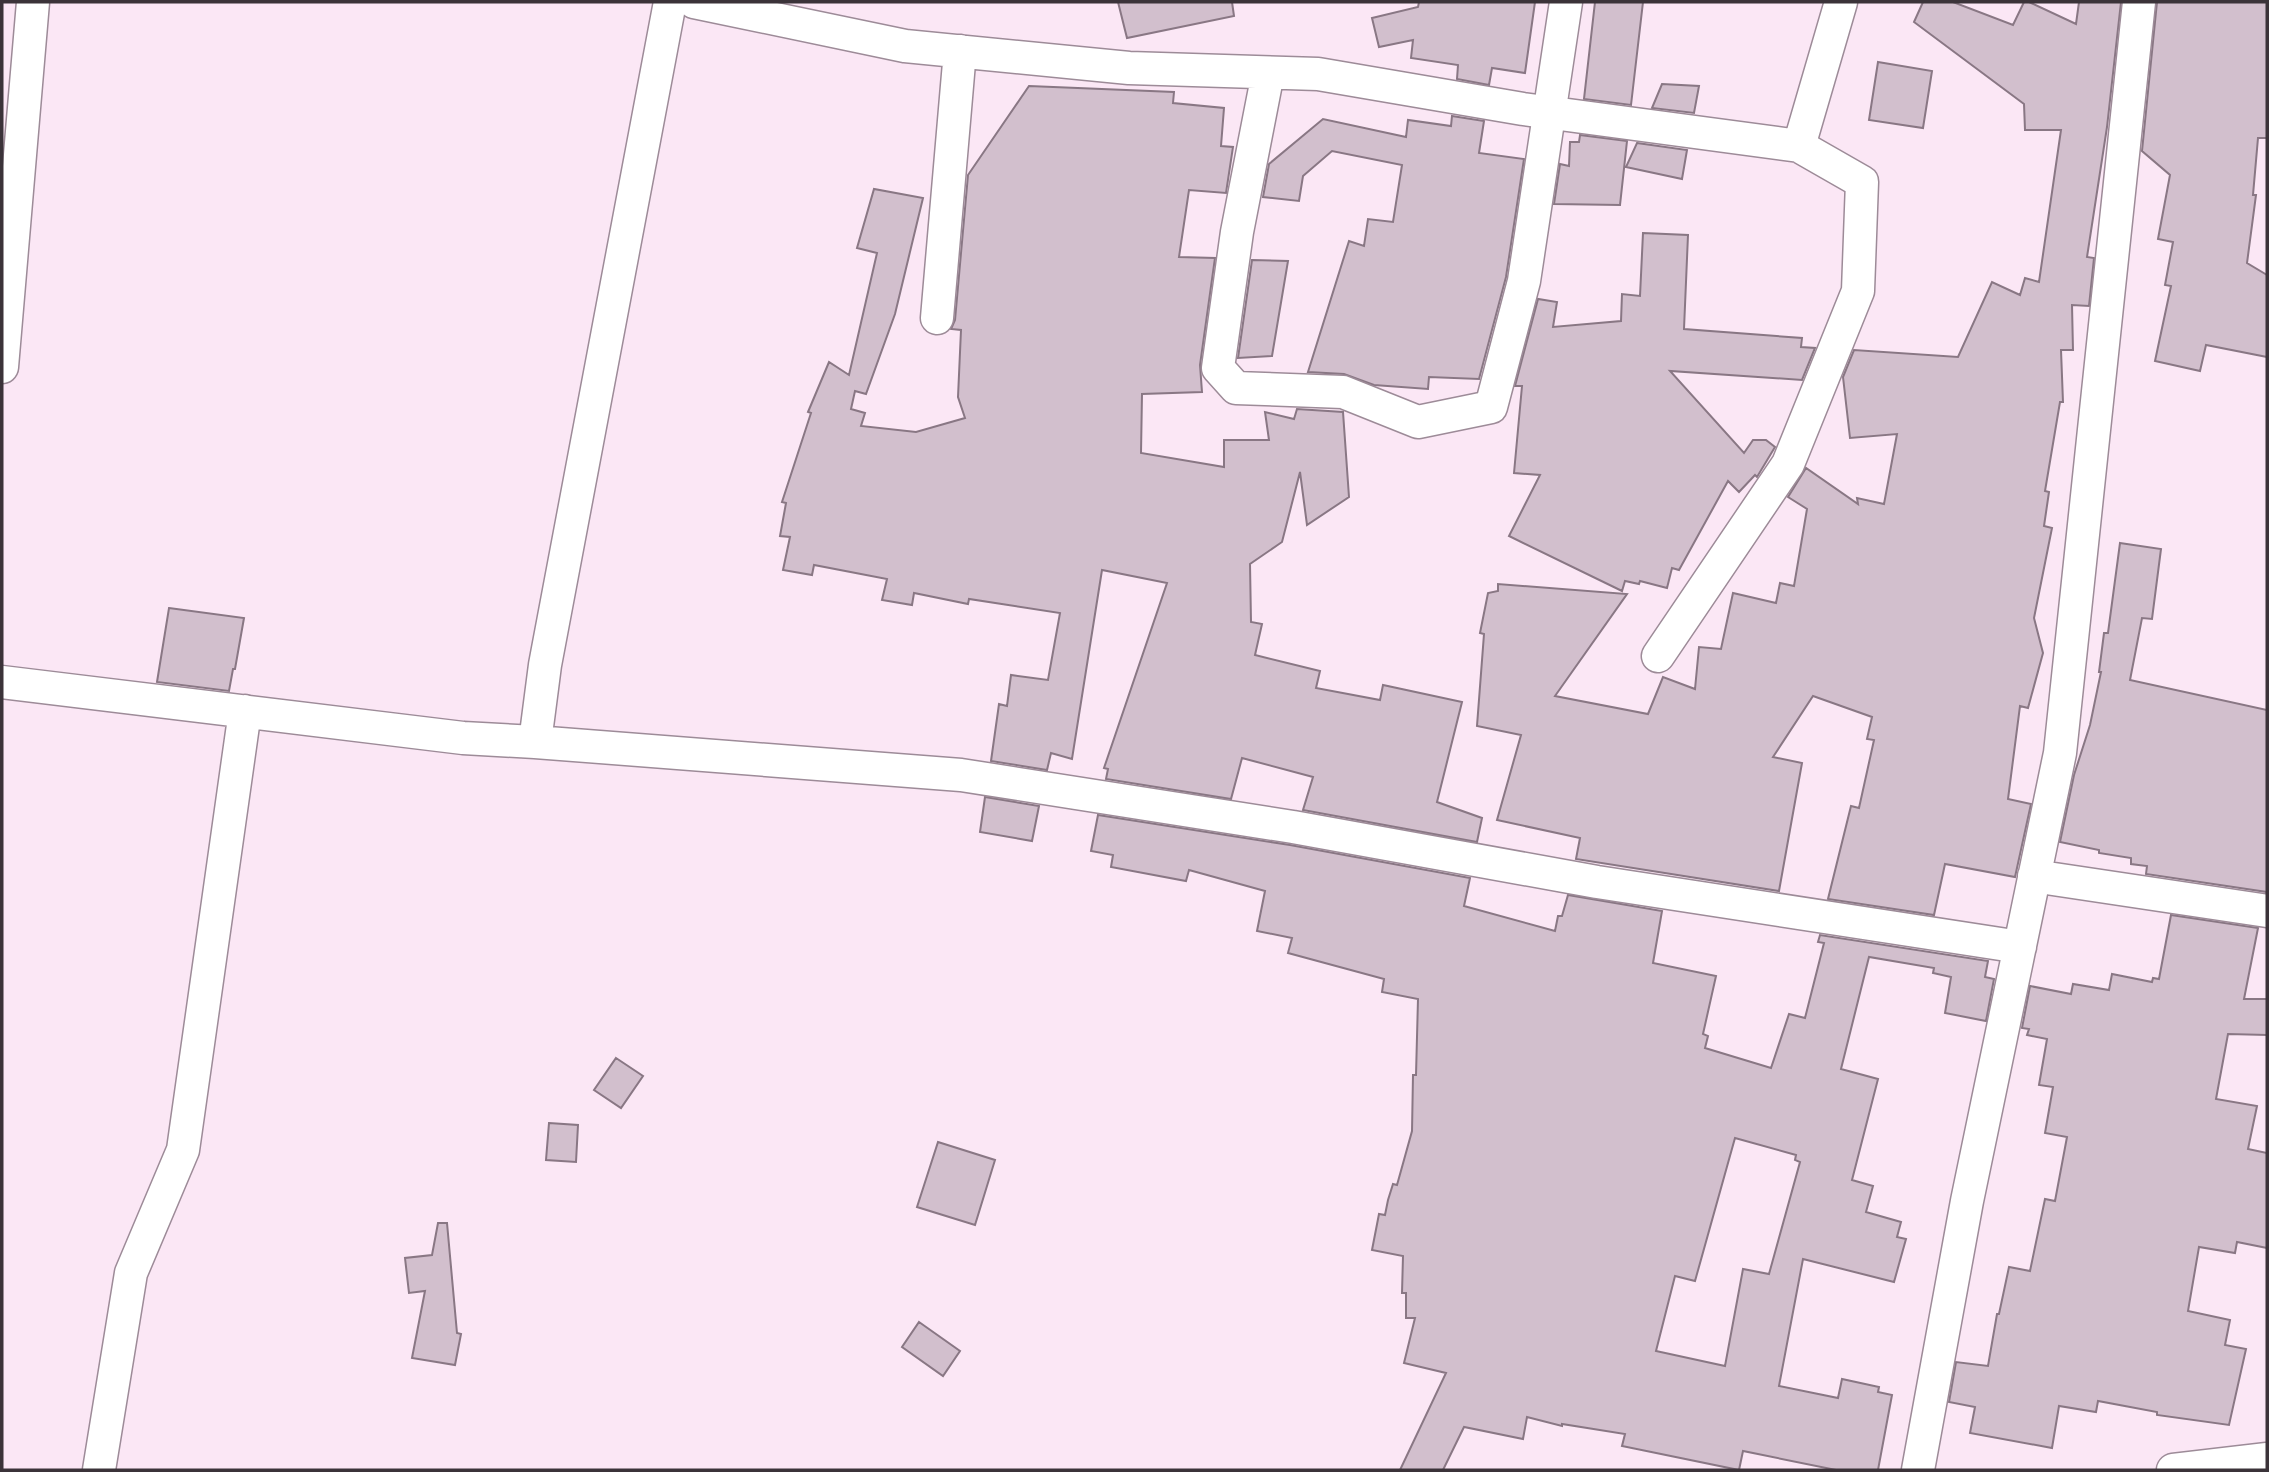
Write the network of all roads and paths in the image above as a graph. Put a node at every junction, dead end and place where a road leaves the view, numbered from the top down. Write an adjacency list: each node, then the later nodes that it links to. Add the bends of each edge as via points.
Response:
1 (33, 2): 12 (street)
2 (670, 2): 16 (street, via 545,665)
3 (694, 2): 7 (street, via 905,46)
4 (1566, 2): 9 (street)
5 (1841, 2): 10 (street)
6 (2139, 2): 17 (street, via 2060,753)
7 (960, 51): 8 (street, via 1129,68); 11 (street)
8 (1268, 73): 9 (street, via 1318,74); 9 (street, via 1237,232 1218,368 1236,387 1343,392 1418,422 1491,407 1524,281)
9 (1549, 113): 10 (street)
10 (1799, 146): 13 (street, via 1862,182 1858,291 1788,464)
11 (937, 318)
12 (2, 368)
13 (1658, 656)
14 (2, 682): 15 (street)
15 (245, 711): 16 (street); 21 (street, via 183,1150 131,1273)
16 (535, 742): 19 (street, via 961,775 1293,827 1597,882)
17 (2034, 876): 18 (street); 19 (street)
18 (2267, 911)
19 (2020, 947): 22 (street)
20 (2267, 1459): 23 (street)
21 (99, 1470)
22 (1918, 1470)
23 (2173, 1470)

